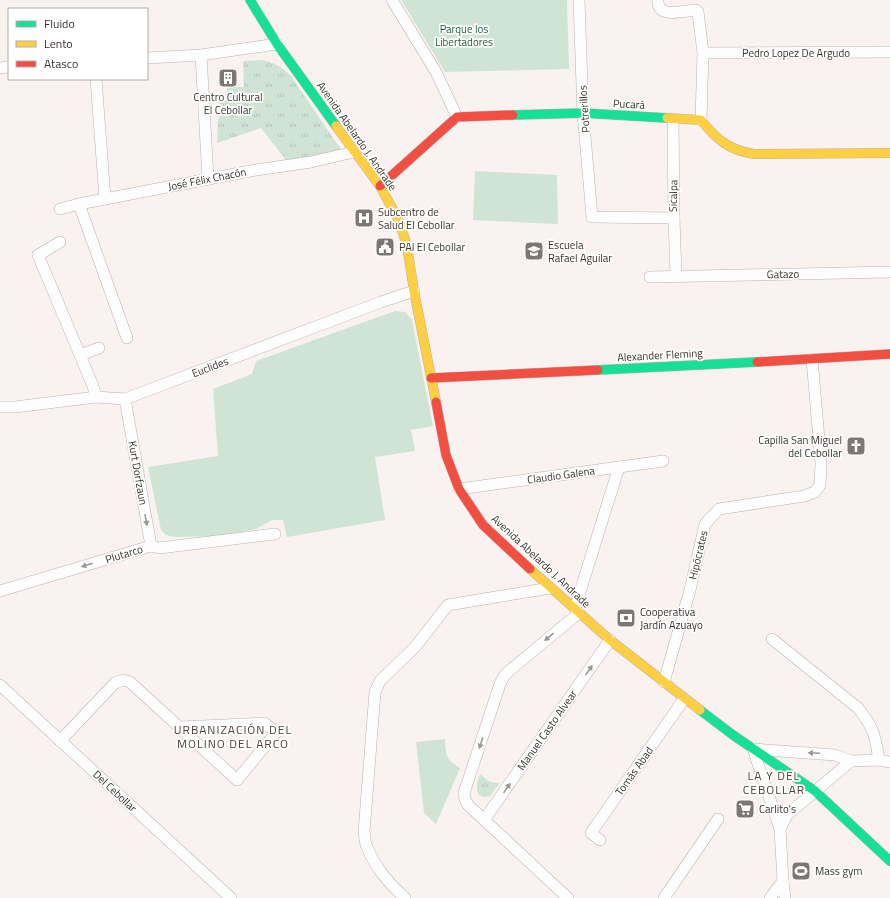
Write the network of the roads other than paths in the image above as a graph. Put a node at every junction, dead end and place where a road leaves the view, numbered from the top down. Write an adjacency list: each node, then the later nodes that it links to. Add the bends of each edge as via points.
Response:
1 (250, 0): 5 (street, Avenida Abelardo J. Andrade)
2 (392, 0): 12 (street, via 436,72)
3 (579, 0): 11 (street, Potrerillos)
4 (658, 0): 7 (street, via 660,10 664,12 698,12)
5 (276, 44): 8 (street); 15 (street, Avenida Abelardo J. Andrade)
6 (890, 52): 7 (street, Pedro Lopez De Argudo)
7 (703, 53): 14 (street)
8 (202, 55): 9 (street); 17 (street)
9 (148, 58)
10 (96, 80): 19 (street)
11 (583, 113): 12 (street, Pucará); 13 (street, Pucará); 22 (street, Potrerillos)
12 (457, 117): 18 (street)
13 (673, 119): 14 (street, Pucará); 23 (street, Sicalpa)
14 (701, 120): 16 (street, via 720,142 742,153)
15 (354, 152): 17 (street, José Félix Chacón, via 311,162); 18 (street, Avenida Abelardo J. Andrade)
16 (890, 153)
17 (208, 179): 19 (street, José Félix Chacón)
18 (380, 186): 28 (street, Avenida Abelardo J. Andrade, via 399,221 408,246)
19 (105, 199): 20 (street, José Félix Chacón)
20 (79, 204): 21 (street, José Félix Chacón); 29 (street)
21 (60, 209)
22 (592, 217): 23 (street, Sicalpa)
23 (674, 218): 26 (street)
24 (60, 242): 32 (street, via 38,255)
25 (890, 272): 26 (street, Gatazo)
26 (676, 276): 27 (street, Gatazo)
27 (650, 277)
28 (414, 291): 34 (street, Avenida Abelardo J. Andrade); 36 (street, Euclides)
29 (127, 338)
30 (98, 348): 32 (street)
31 (890, 354): 33 (street, Alexander Fleming)
32 (80, 355): 35 (street)
33 (812, 359): 34 (street, Alexander Fleming); 48 (street, Hipócrates, via 821,463 820,485 815,492 804,496 719,509 705,524 690,590)
34 (431, 378): 40 (street, Avenida Abelardo J. Andrade, via 446,455)
35 (96, 397): 36 (street, Euclides); 37 (street, Euclides)
36 (125, 399): 42 (street, Kurt Dorfzaun, one-way to 42)
37 (0, 407)
38 (663, 461): 39 (street, Claudio Galena)
39 (619, 467): 40 (street, Claudio Galena); 45 (street)
40 (458, 489): 43 (street, Avenida Abelardo J. Andrade, via 483,525)
41 (275, 534): 42 (street, Plutarco, via 159,548)
42 (151, 546): 44 (street, Plutarco, one-way to 44)
43 (550, 588): 45 (street, Avenida Abelardo J. Andrade); 65 (street, via 448,605 415,647 380,681 375,692 364,832 375,863)
44 (0, 592)
45 (577, 610): 47 (street, Avenida Abelardo J. Andrade); 59 (street, one-way to 59, via 509,671 500,684 464,793 468,805)
46 (772, 639): 54 (street, via 858,708 874,732)
47 (610, 640): 48 (street, Avenida Abelardo J. Andrade); 59 (street, Manuel Casto Alvear, one-way to 47)
48 (664, 682): 50 (street, Avenida Abelardo J. Andrade)
49 (0, 685): 52 (street, Del Cebollar)
50 (684, 699): 53 (street, Avenida Abelardo J. Andrade); 61 (street, Tomás Abad, via 591,833)
51 (181, 727): 51 (street, via 237,780 276,733 265,723); 52 (street, via 130,682 123,680 114,683)
52 (60, 741): 64 (street, Del Cebollar)
53 (753, 749): 55 (street, one-way to 53, via 835,755); 57 (street, Avenida Abelardo J. Andrade); 60 (street)
54 (879, 760): 55 (street); 56 (street)
55 (851, 761): 57 (street)
56 (890, 762)
57 (815, 792): 60 (street, via 787,815); 62 (street, Avenida Abelardo J. Andrade)
58 (718, 819): 67 (street)
59 (484, 820): 66 (street)
60 (780, 829): 63 (street)
61 (600, 840)
62 (890, 861)
63 (783, 881): 68 (street); 69 (street)
64 (231, 898)
65 (405, 898)
66 (568, 898)
67 (664, 898)
68 (770, 898)
69 (785, 898)

